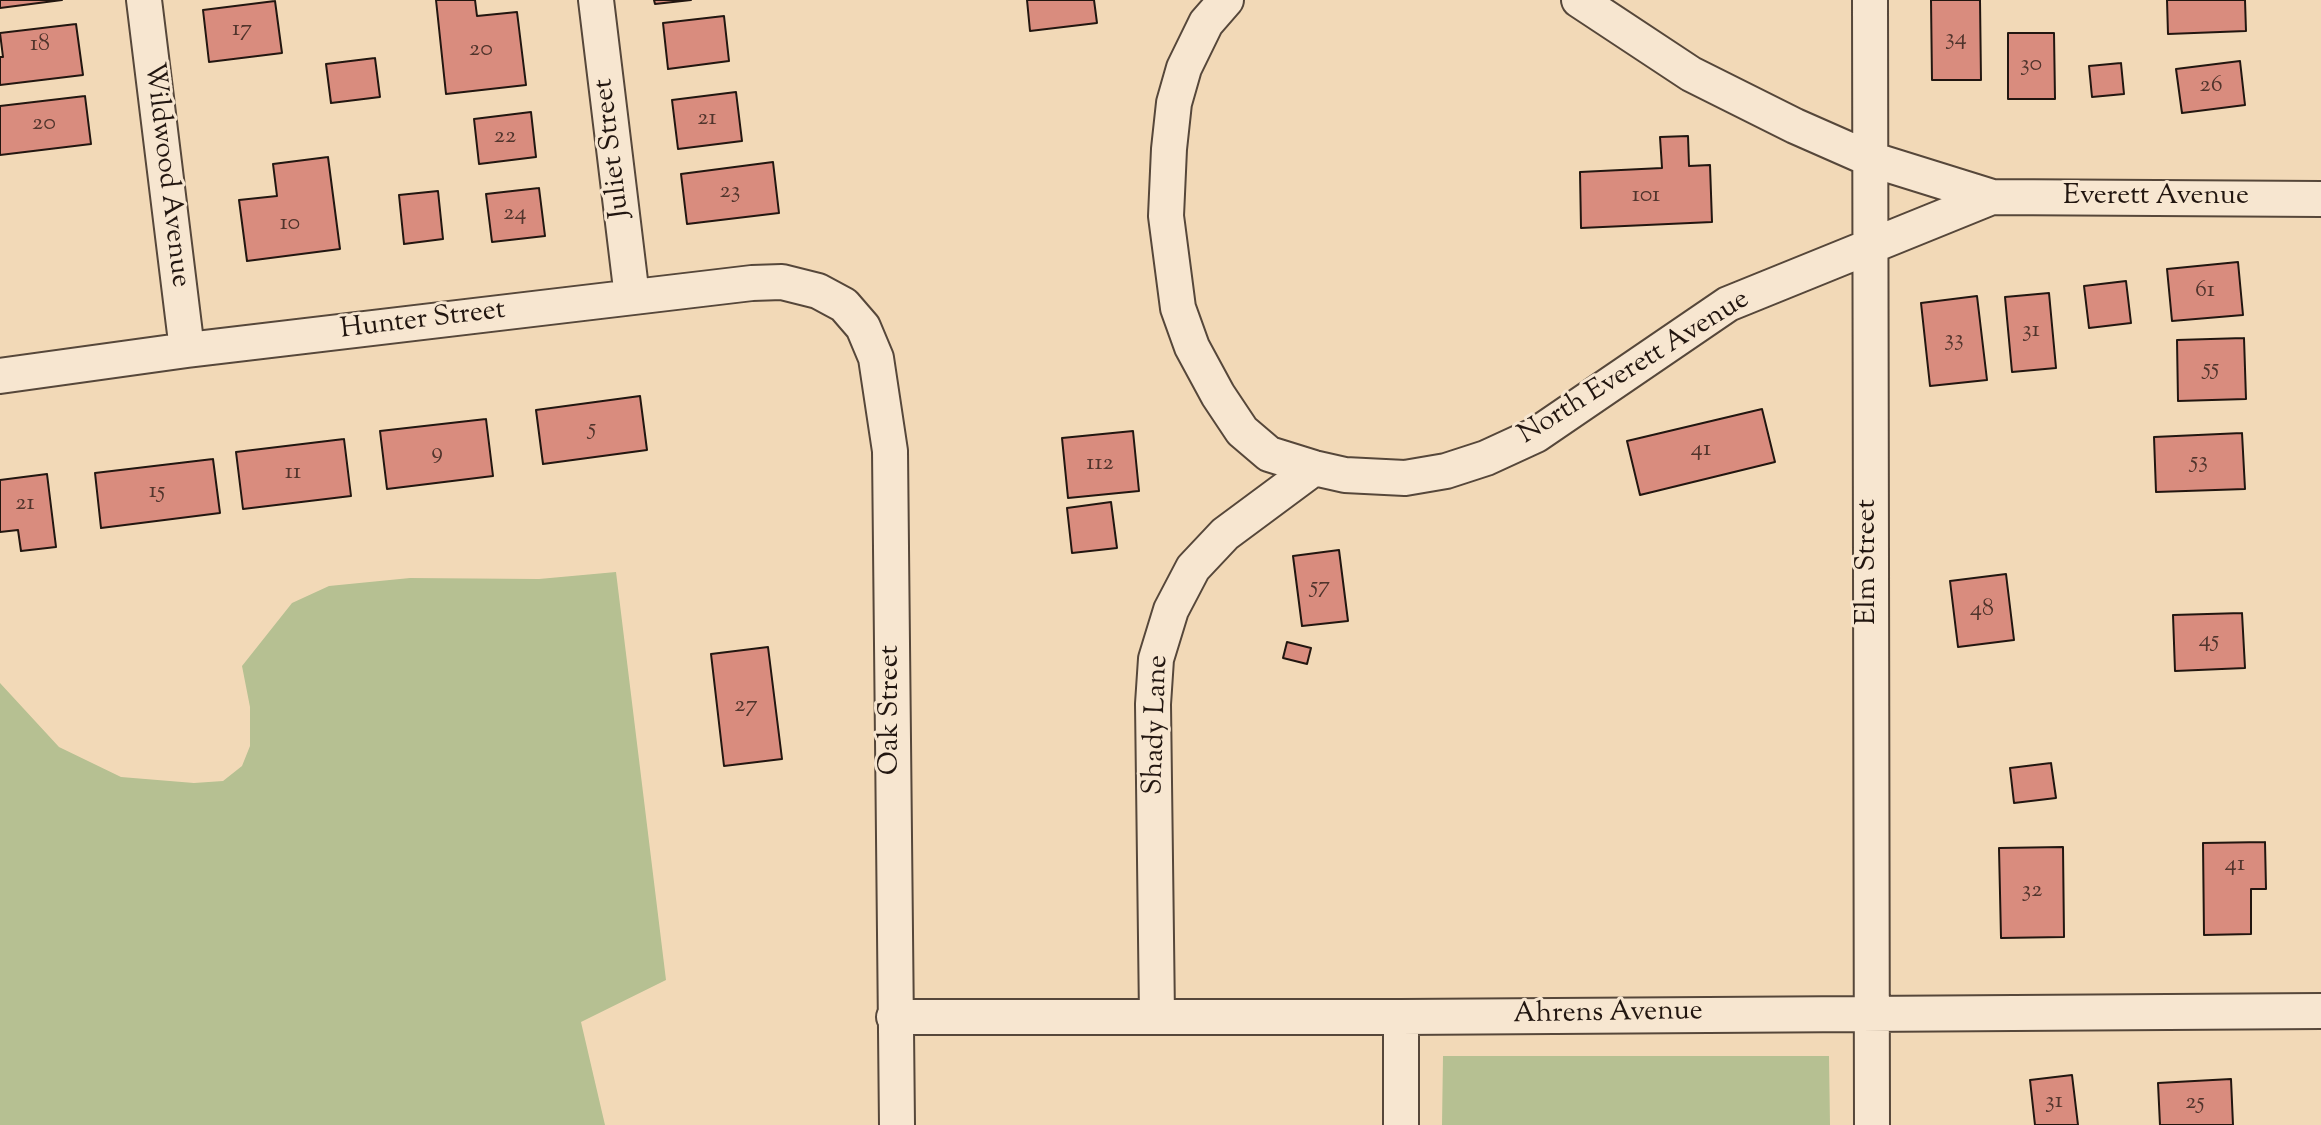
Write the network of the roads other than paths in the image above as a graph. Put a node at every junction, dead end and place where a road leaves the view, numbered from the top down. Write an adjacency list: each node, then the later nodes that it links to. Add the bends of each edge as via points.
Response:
1 (144, 0): 12 (street, Wildwood Avenue)
2 (596, 0): 10 (street, Juliet Street)
3 (1226, 0): 14 (street, via 1206,23 1174,103 1166,216 1178,308 1192,347 1242,431 1269,454)
4 (1579, 0): 6 (street, via 1691,74)
5 (1870, 0): 6 (street, Elm Street)
6 (1870, 159): 7 (street); 9 (street, Elm Street)
7 (1992, 197): 8 (street, Everett Avenue); 9 (street, North Everett Avenue)
8 (2321, 199)
9 (1869, 247): 14 (street, North Everett Avenue, via 1728,304 1536,435 1486,458 1405,478); 16 (street, Elm Street)
10 (632, 297): 11 (street, Hunter Street, via 782,282 818,291); 12 (street, Hunter Street)
11 (844, 305): 18 (street, Oak Street, via 863,327 876,358 890,451)
12 (187, 350): 13 (street, Hunter Street)
13 (0, 376)
14 (1314, 468): 17 (street, Shady Lane, via 1225,534 1193,568 1171,610 1156,659)
15 (2321, 1011): 16 (street, Ahrens Avenue)
16 (1870, 1013): 19 (street, Ahrens Avenue); 22 (street, Elm Street)
17 (1157, 1016): 18 (street, Ahrens Avenue); 19 (street, Ahrens Avenue)
18 (894, 1017): 20 (street, Oak Street)
19 (1401, 1017): 21 (street)
20 (897, 1125)
21 (1401, 1125)
22 (1872, 1125)

